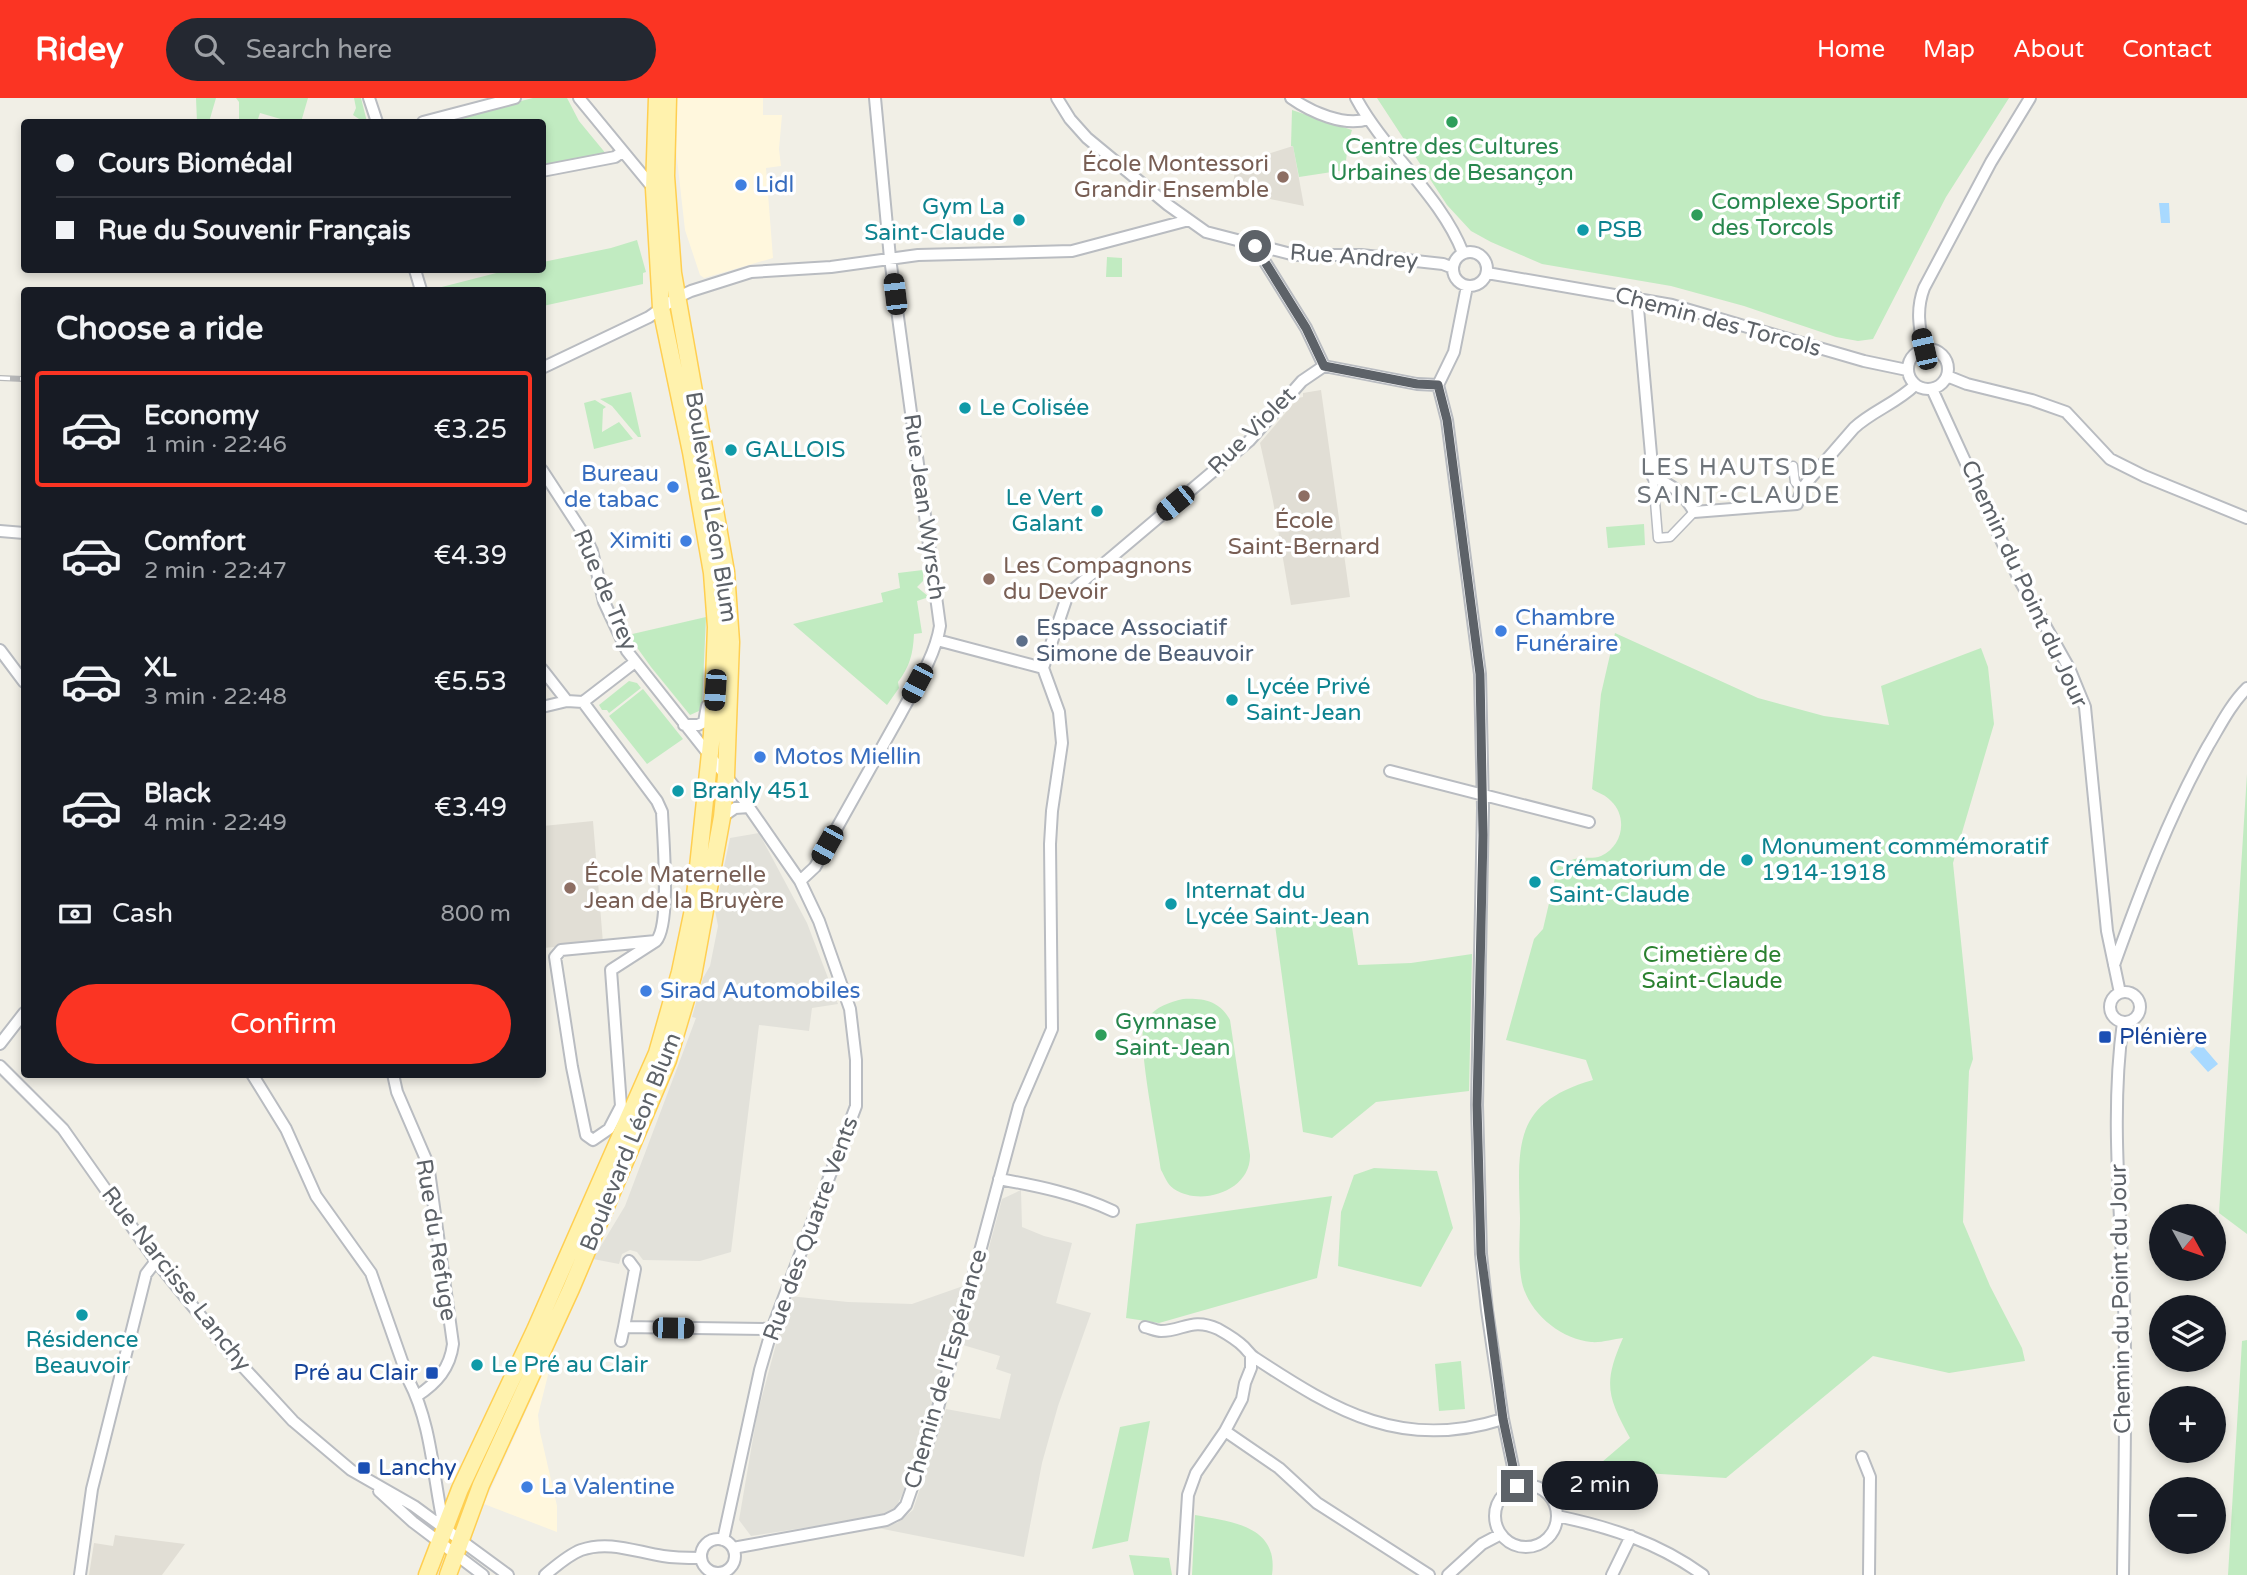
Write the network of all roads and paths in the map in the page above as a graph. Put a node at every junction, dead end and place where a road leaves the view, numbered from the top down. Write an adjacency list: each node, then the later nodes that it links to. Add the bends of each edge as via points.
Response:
1 (369, 98): 11 (street)
2 (515, 98): 12 (street)
3 (579, 98): 14 (street)
4 (657, 98): 16 (main road, Boulevard Léon Blum)
5 (668, 98): 25 (main road, Boulevard Léon Blum, via 666,176)
6 (875, 98): 20 (street, Rue Jean Wyrsch)
7 (1057, 98): 17 (street, Rue Andrey, via 1087,138)
8 (1290, 98): 13 (street, via 1349,122)
9 (1356, 98): 13 (street)
10 (2030, 98): 27 (street, via 1923,288 1918,323)
11 (376, 119)
12 (434, 119)
13 (1368, 119): 19 (street, via 1448,223)
14 (622, 152): 15 (street); 16 (street)
15 (546, 170)
16 (654, 189): 26 (main road, Boulevard Léon Blum)
17 (1189, 220): 18 (street, Rue Andrey, via 1206,232); 20 (street, via 1072,251)
18 (1255, 246): 21 (street, Rue Andrey, via 1295,255 1361,256); 29 (street, Rue Andrey)
19 (1463, 253): 21 (street); 22 (street, via 1483,257)
20 (890, 258): 25 (street, via 751,272); 44 (street, Rue Jean Wyrsch, via 940,615)
21 (1453, 268): 23 (street, via 1458,281)
22 (1487, 273): 23 (street, via 1477,285); 24 (street, Chemin des Torcols)
23 (1467, 286): 32 (street, via 1454,352)
24 (1637, 297): 30 (street, Chemin des Torcols); 37 (street)
25 (676, 298): 26 (street); 57 (main road, Boulevard Léon Blum, via 726,572 731,642)
26 (661, 308): 28 (street); 43 (main road, Boulevard Léon Blum, via 712,573)
27 (1924, 349): 30 (street, via 1913,354); 31 (street, via 1941,353)
28 (546, 366)
29 (1324, 366): 32 (street); 47 (street, Rue Violet, via 1302,381 1249,441 1068,594)
30 (1907, 370): 33 (street)
31 (1947, 376): 34 (street); 40 (street, via 2066,412 2110,458)
32 (1438, 385): 58 (street, via 1447,420 1480,674)
33 (1914, 385): 34 (street); 38 (street, via 1862,420)
34 (1932, 389): 63 (street, Chemin du Point du Jour, via 2019,579 2085,707)
35 (1793, 466): 38 (street, via 1795,482)
36 (546, 476): 46 (street, Rue de Trey, via 588,542 604,602)
37 (1653, 477): 39 (street, via 1677,489); 39 (street, via 1658,538 1670,537)
38 (1802, 489): 39 (street, via 1797,504)
39 (1694, 512)
40 (2247, 518)
41 (0, 531): 42 (street)
42 (21, 533)
43 (716, 627): 54 (street, Boulevard Léon Blum, via 705,717 698,725); 55 (main road, Boulevard Léon Blum)
44 (937, 640): 47 (street); 62 (street, Rue Jean Wyrsch, via 815,867)
45 (0, 650): 49 (street)
46 (635, 662): 52 (street); 54 (street, Rue de Trey)
47 (1043, 668): 74 (street, Chemin de l'Espérance, via 1059,712 1062,743 1050,844 1054,1019 1019,1106)
48 (546, 674): 51 (street)
49 (21, 678)
50 (2247, 688): 64 (street, via 2227,713 2180,797)
51 (567, 701): 52 (street); 53 (street)
52 (583, 702): 65 (street, via 662,812 665,892 663,931)
53 (546, 706)
54 (684, 725): 55 (street, Rue de Trey)
55 (709, 756): 57 (street, Rue de Trey); 89 (main road, Boulevard Léon Blum, via 694,905 657,1053)
56 (1391, 771): 58 (street)
57 (726, 776): 59 (street, Rue de Trey); 60 (main road, Boulevard Léon Blum)
58 (1483, 793): 61 (street); 84 (street, via 1479,1221 1483,1284)
59 (749, 807): 60 (street, via 736,808); 62 (street, Rue de Trey)
60 (722, 817): 94 (main road, Boulevard Léon Blum, via 693,976 668,1060 481,1485)
61 (1589, 822)
62 (800, 881): 80 (street, Rue des Quatre Vents, via 850,1009 856,1106)
63 (2107, 930): 64 (street); 66 (street, Chemin du Point du Jour)
64 (2126, 931): 66 (street)
65 (656, 941): 65 (street, via 611,970 621,1106 609,1129 593,1140 586,1135 580,1108 555,957 561,950)
66 (2114, 966): 67 (street, Chemin du Point du Jour)
67 (2120, 993): 69 (street, via 2112,999 2110,1009); 69 (street, via 2134,995 2140,1008 2133,1021)
68 (21, 1017): 70 (street)
69 (2123, 1023): 110 (street, Chemin du Point du Jour, via 2117,1104 2124,1307)
70 (0, 1044)
71 (0, 1066): 76 (street, Rue Narcisse Lanchy, via 63,1129)
72 (254, 1078): 83 (street, via 286,1129 316,1196 371,1273)
73 (394, 1078): 83 (street, Rue du Refuge, via 428,1164 453,1344 438,1380)
74 (999, 1180): 75 (street, via 1090,1200); 93 (street, Chemin de l'Espérance, via 932,1430 906,1505 886,1520)
75 (1113, 1211)
76 (156, 1261): 89 (street, Rue Narcisse Lanchy, via 293,1421 413,1522); 97 (street, via 146,1274 92,1489)
77 (629, 1261): 79 (street, via 635,1269)
78 (1145, 1326): 82 (street, via 1160,1331 1192,1323 1215,1328 1238,1341)
79 (624, 1327): 80 (street); 81 (street)
80 (772, 1329): 92 (street, Rue des Quatre Vents)
81 (621, 1341)
82 (1251, 1356): 84 (street, via 1348,1412 1394,1428 1473,1428); 85 (street, via 1242,1399)
83 (417, 1396): 89 (street)
84 (1503, 1419): 87 (street)
85 (1225, 1431): 104 (street, via 1196,1473 1188,1494); 105 (street, via 1279,1468 1317,1503)
86 (1862, 1457): 109 (street, via 1870,1477)
87 (1517, 1486): 88 (street, via 1545,1491); 90 (street, via 1496,1506)
88 (1557, 1516): 90 (street, via 1550,1535 1532,1546 1515,1545); 91 (street)
89 (442, 1534): 94 (street, Rue Narcisse Lanchy); 98 (main road, Boulevard Léon Blum)
90 (1501, 1534): 106 (street, via 1482,1544)
91 (1631, 1536): 107 (street); 108 (street)
92 (723, 1540): 93 (street); 95 (street, via 707,1543)
93 (733, 1548): 96 (street, via 735,1558)
94 (460, 1552): 99 (main road, Boulevard Léon Blum); 100 (street); 101 (street); 102 (street)
95 (701, 1558): 96 (street, via 710,1571); 103 (street, via 610,1546 582,1550)
96 (727, 1573)
97 (80, 1575)
98 (427, 1575)
99 (448, 1575)
100 (467, 1575)
101 (483, 1575)
102 (508, 1575)
103 (545, 1575)
104 (1183, 1575)
105 (1429, 1575)
106 (1448, 1575)
107 (1612, 1575)
108 (1703, 1575)
109 (1869, 1575)
110 (2123, 1575)

